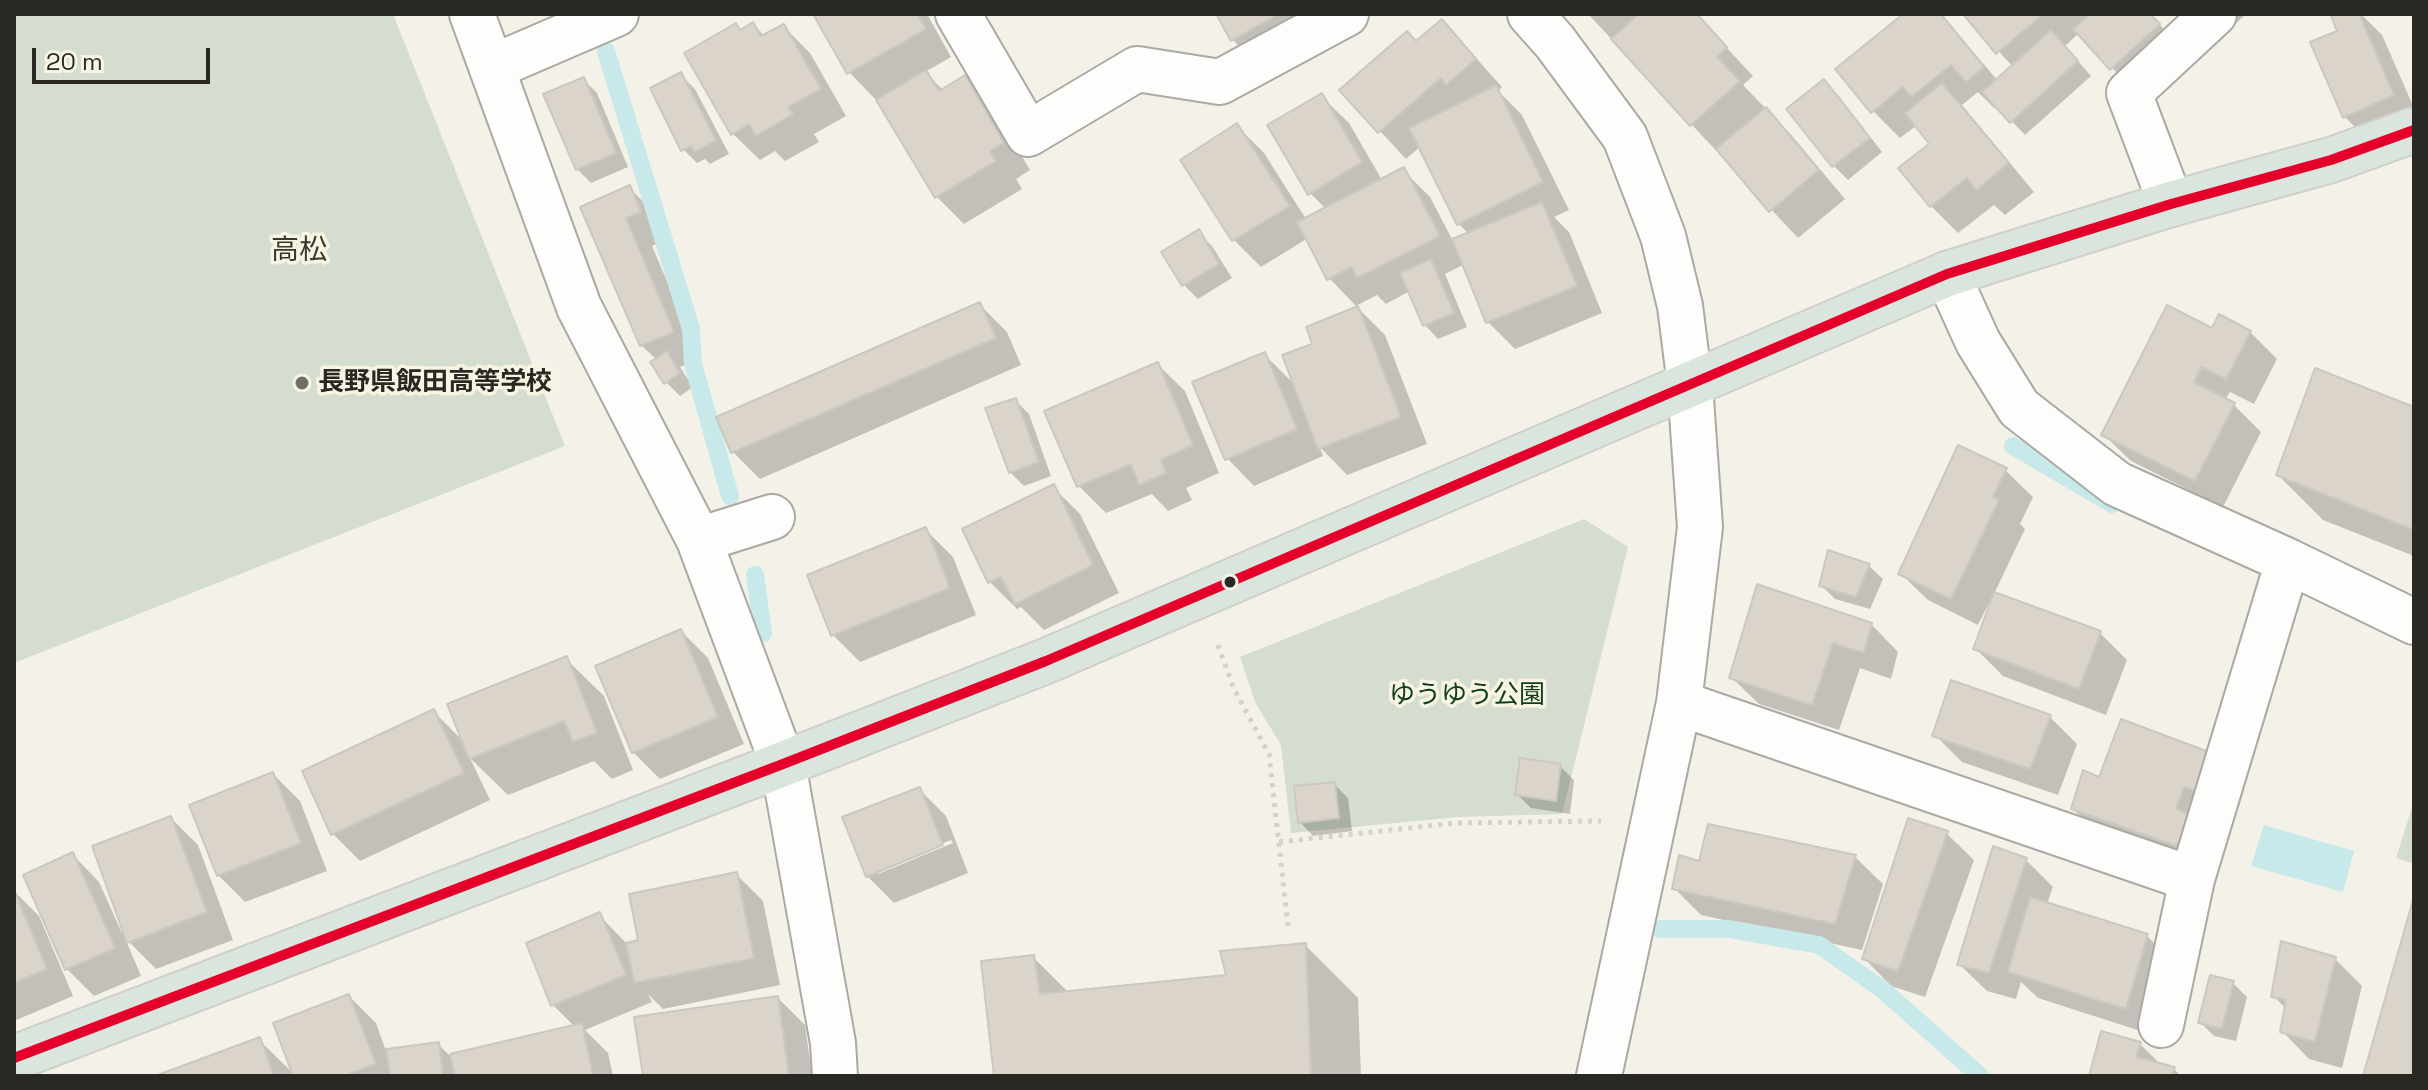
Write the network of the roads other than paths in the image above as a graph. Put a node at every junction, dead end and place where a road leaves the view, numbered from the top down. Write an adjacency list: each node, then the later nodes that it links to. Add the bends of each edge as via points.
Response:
1 (472, 14): 7 (street)
2 (616, 14): 7 (street)
3 (958, 14): 4 (street, via 1028,134 1137,69 1220,82)
4 (1346, 14)
5 (1530, 14): 11 (street, via 1625,137 1663,236 1680,306)
6 (2190, 22): 9 (street, via 2129,93)
7 (493, 67): 13 (street, via 579,307)
8 (2414, 130): 9 (main road, via 2331,160)
9 (2171, 204): 10 (main road)
10 (1947, 274): 11 (main road); 14 (street, via 1978,342 2019,408 2117,484)
11 (1690, 385): 16 (street, via 1700,527); 17 (main road, via 1046,661)
12 (772, 517): 13 (street)
13 (699, 540): 17 (street)
14 (2288, 561): 15 (street); 18 (street)
15 (2414, 622)
16 (1679, 703): 18 (street); 22 (street)
17 (783, 764): 20 (main road); 21 (street)
18 (2192, 879): 19 (street)
19 (2161, 1025)
20 (14, 1058)
21 (835, 1076)
22 (1599, 1076)

